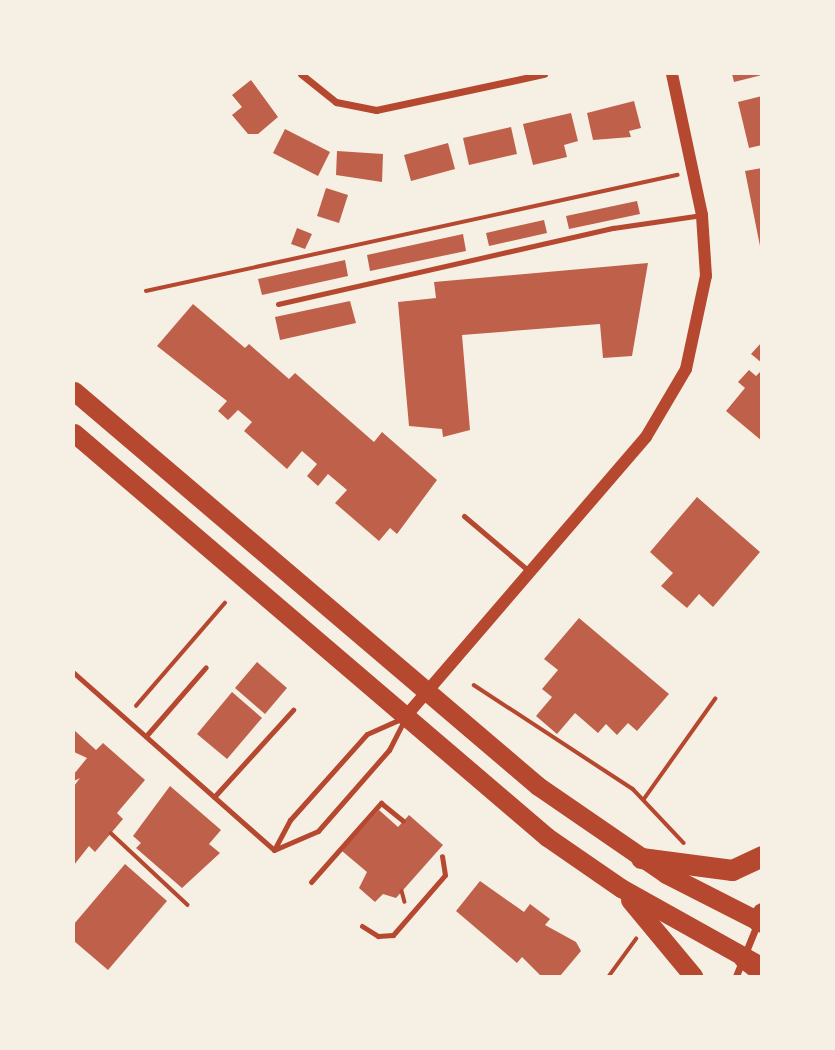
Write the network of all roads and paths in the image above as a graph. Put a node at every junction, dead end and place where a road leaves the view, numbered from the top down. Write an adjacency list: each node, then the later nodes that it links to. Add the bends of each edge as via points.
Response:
1 (301, 74): 2 (street, via 336,102 376,110)
2 (544, 74)
3 (672, 74): 4 (street)
4 (693, 172): 5 (street); 6 (path)
5 (702, 215): 7 (lane, via 612,228); 11 (street, via 706,276 686,369 646,437)
6 (146, 291)
7 (278, 304)
8 (74, 391): 16 (highway)
9 (74, 433): 20 (highway)
10 (464, 516): 11 (lane)
11 (530, 572): 16 (street)
12 (225, 603): 18 (path)
13 (206, 667): 21 (lane)
14 (74, 673): 21 (lane)
15 (474, 685): 23 (path)
16 (427, 692): 20 (street); 30 (highway, via 538,786)
17 (715, 699): 23 (path)
18 (136, 706)
19 (293, 710): 22 (lane)
20 (406, 716): 27 (lane, via 367,734 290,820); 27 (lane, via 389,750 318,831); 32 (highway, via 547,836)
21 (146, 737): 22 (lane)
22 (214, 797): 27 (lane)
23 (644, 799): 26 (path)
24 (403, 821): 31 (lane, via 382,803)
25 (111, 833): 33 (path)
26 (694, 849)
27 (274, 850)
28 (442, 856): 35 (lane, via 445,875 393,934 378,936)
29 (761, 856): 30 (highway, via 732,870)
30 (641, 858): 34 (highway)
31 (311, 881)
32 (621, 888): 37 (highway); 40 (highway)
33 (188, 905)
34 (760, 919): 37 (street)
35 (362, 926)
36 (636, 939): 39 (path)
37 (747, 967): 38 (highway)
38 (761, 972)
39 (609, 976)
40 (693, 976)

